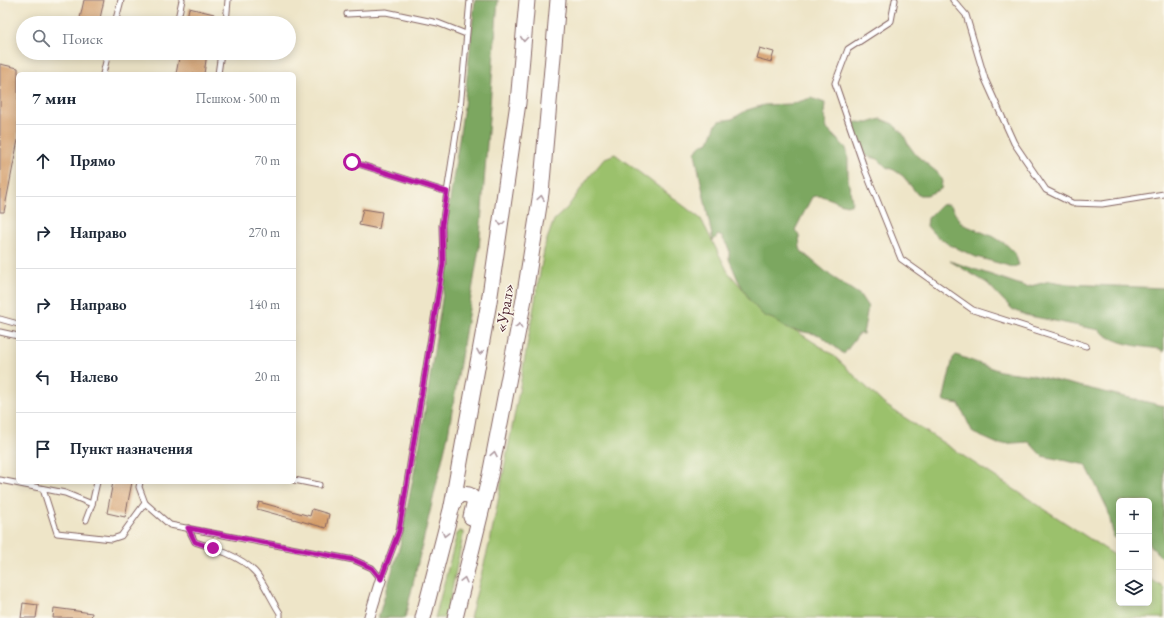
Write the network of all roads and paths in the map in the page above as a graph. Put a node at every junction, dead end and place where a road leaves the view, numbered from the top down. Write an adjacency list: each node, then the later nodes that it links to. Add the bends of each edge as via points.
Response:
1 (121, 0): 10 (lane)
2 (182, 0): 11 (lane)
3 (228, 0): 12 (lane)
4 (470, 0): 13 (lane)
5 (527, 0): 36 (main road, «Урал», one-way to 36, via 518,103 489,302)
6 (558, 0): 39 (main road, «Урал», one-way to 6, via 490,475 542,193)
7 (895, 0): 25 (lane, via 891,21 848,50 835,83 865,170 901,259 973,310)
8 (953, 0): 20 (lane, via 966,14 985,79 1014,143 1046,190 1072,203 1102,204)
9 (347, 14): 13 (lane, via 386,12 438,23)
10 (117, 16)
11 (179, 16)
12 (227, 16)
13 (466, 34): 19 (lane, via 460,108)
14 (106, 60): 16 (lane)
15 (220, 60): 17 (lane)
16 (103, 72)
17 (218, 72)
18 (352, 162): 19 (lane)
19 (447, 192): 40 (lane, via 442,225 443,264 399,531)
20 (1164, 194)
21 (0, 319): 22 (lane)
22 (16, 323)
23 (0, 332): 24 (lane)
24 (16, 336)
25 (1086, 346)
26 (0, 480): 28 (lane)
27 (296, 480): 32 (lane)
28 (16, 483)
29 (22, 484): 33 (lane)
30 (97, 484): 35 (lane)
31 (140, 484): 34 (lane)
32 (319, 485)
33 (43, 488): 34 (lane, via 57,533 69,535 112,539 121,536); 35 (lane, via 65,493)
34 (145, 503): 38 (lane, via 170,525)
35 (92, 504): 37 (lane)
36 (452, 506): 39 (main road, via 461,494 469,495 474,500 467,538); 43 (main road, «Урал», one-way to 43)
37 (86, 520)
38 (188, 528): 40 (lane, via 354,560 372,568); 41 (lane, via 195,542 213,548 255,571)
39 (470, 557): 44 (main road, «Урал», one-way to 39)
40 (381, 579): 42 (street)
41 (280, 618)
42 (369, 618)
43 (423, 618)
44 (455, 618)

